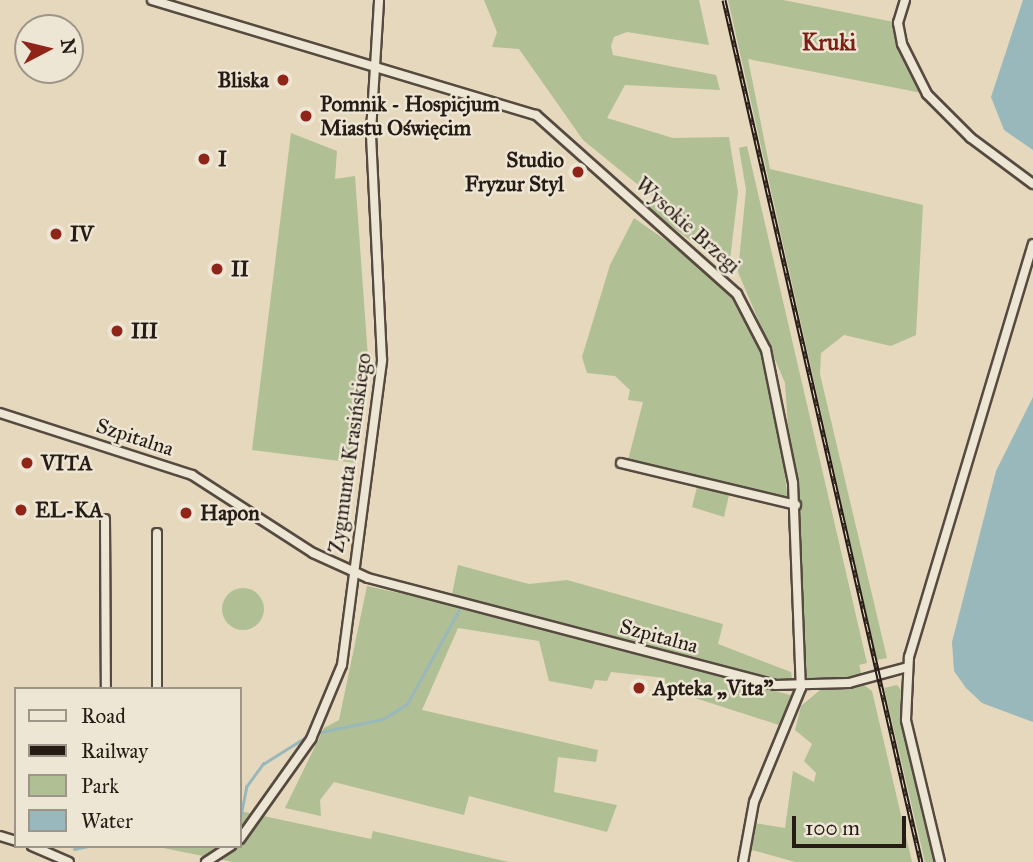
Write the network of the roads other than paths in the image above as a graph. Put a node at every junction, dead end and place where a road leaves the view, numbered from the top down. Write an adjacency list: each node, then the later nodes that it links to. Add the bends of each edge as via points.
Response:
1 (152, 0): 4 (street, Wysokie Brzegi)
2 (379, 0): 4 (street, Zygmunta Krasińskiego)
3 (905, 0): 5 (street, via 898,23 902,44 927,94 961,130)
4 (375, 68): 9 (street, Wysokie Brzegi, via 547,121 726,279 766,350); 12 (street, Zygmunta Krasińskiego, via 371,132 382,360)
5 (1033, 184)
6 (1033, 244): 13 (street)
7 (0, 413): 12 (street, Szpitalna, via 192,475)
8 (621, 463): 9 (street)
9 (796, 505): 16 (street, Wysokie Brzegi)
10 (105, 519): 14 (street)
11 (157, 533): 15 (street)
12 (353, 572): 16 (street, Szpitalna); 17 (street, Zygmunta Krasińskiego, via 342,665 330,701 278,791)
13 (908, 667): 16 (street, Szpitalna); 23 (street, via 906,720)
14 (106, 687)
15 (156, 687)
16 (801, 688): 22 (street, Wysokie Brzegi, via 754,802)
17 (242, 836)
18 (37, 848): 20 (street)
19 (228, 848): 21 (street)
20 (69, 862)
21 (206, 862)
22 (743, 862)
23 (940, 862)

